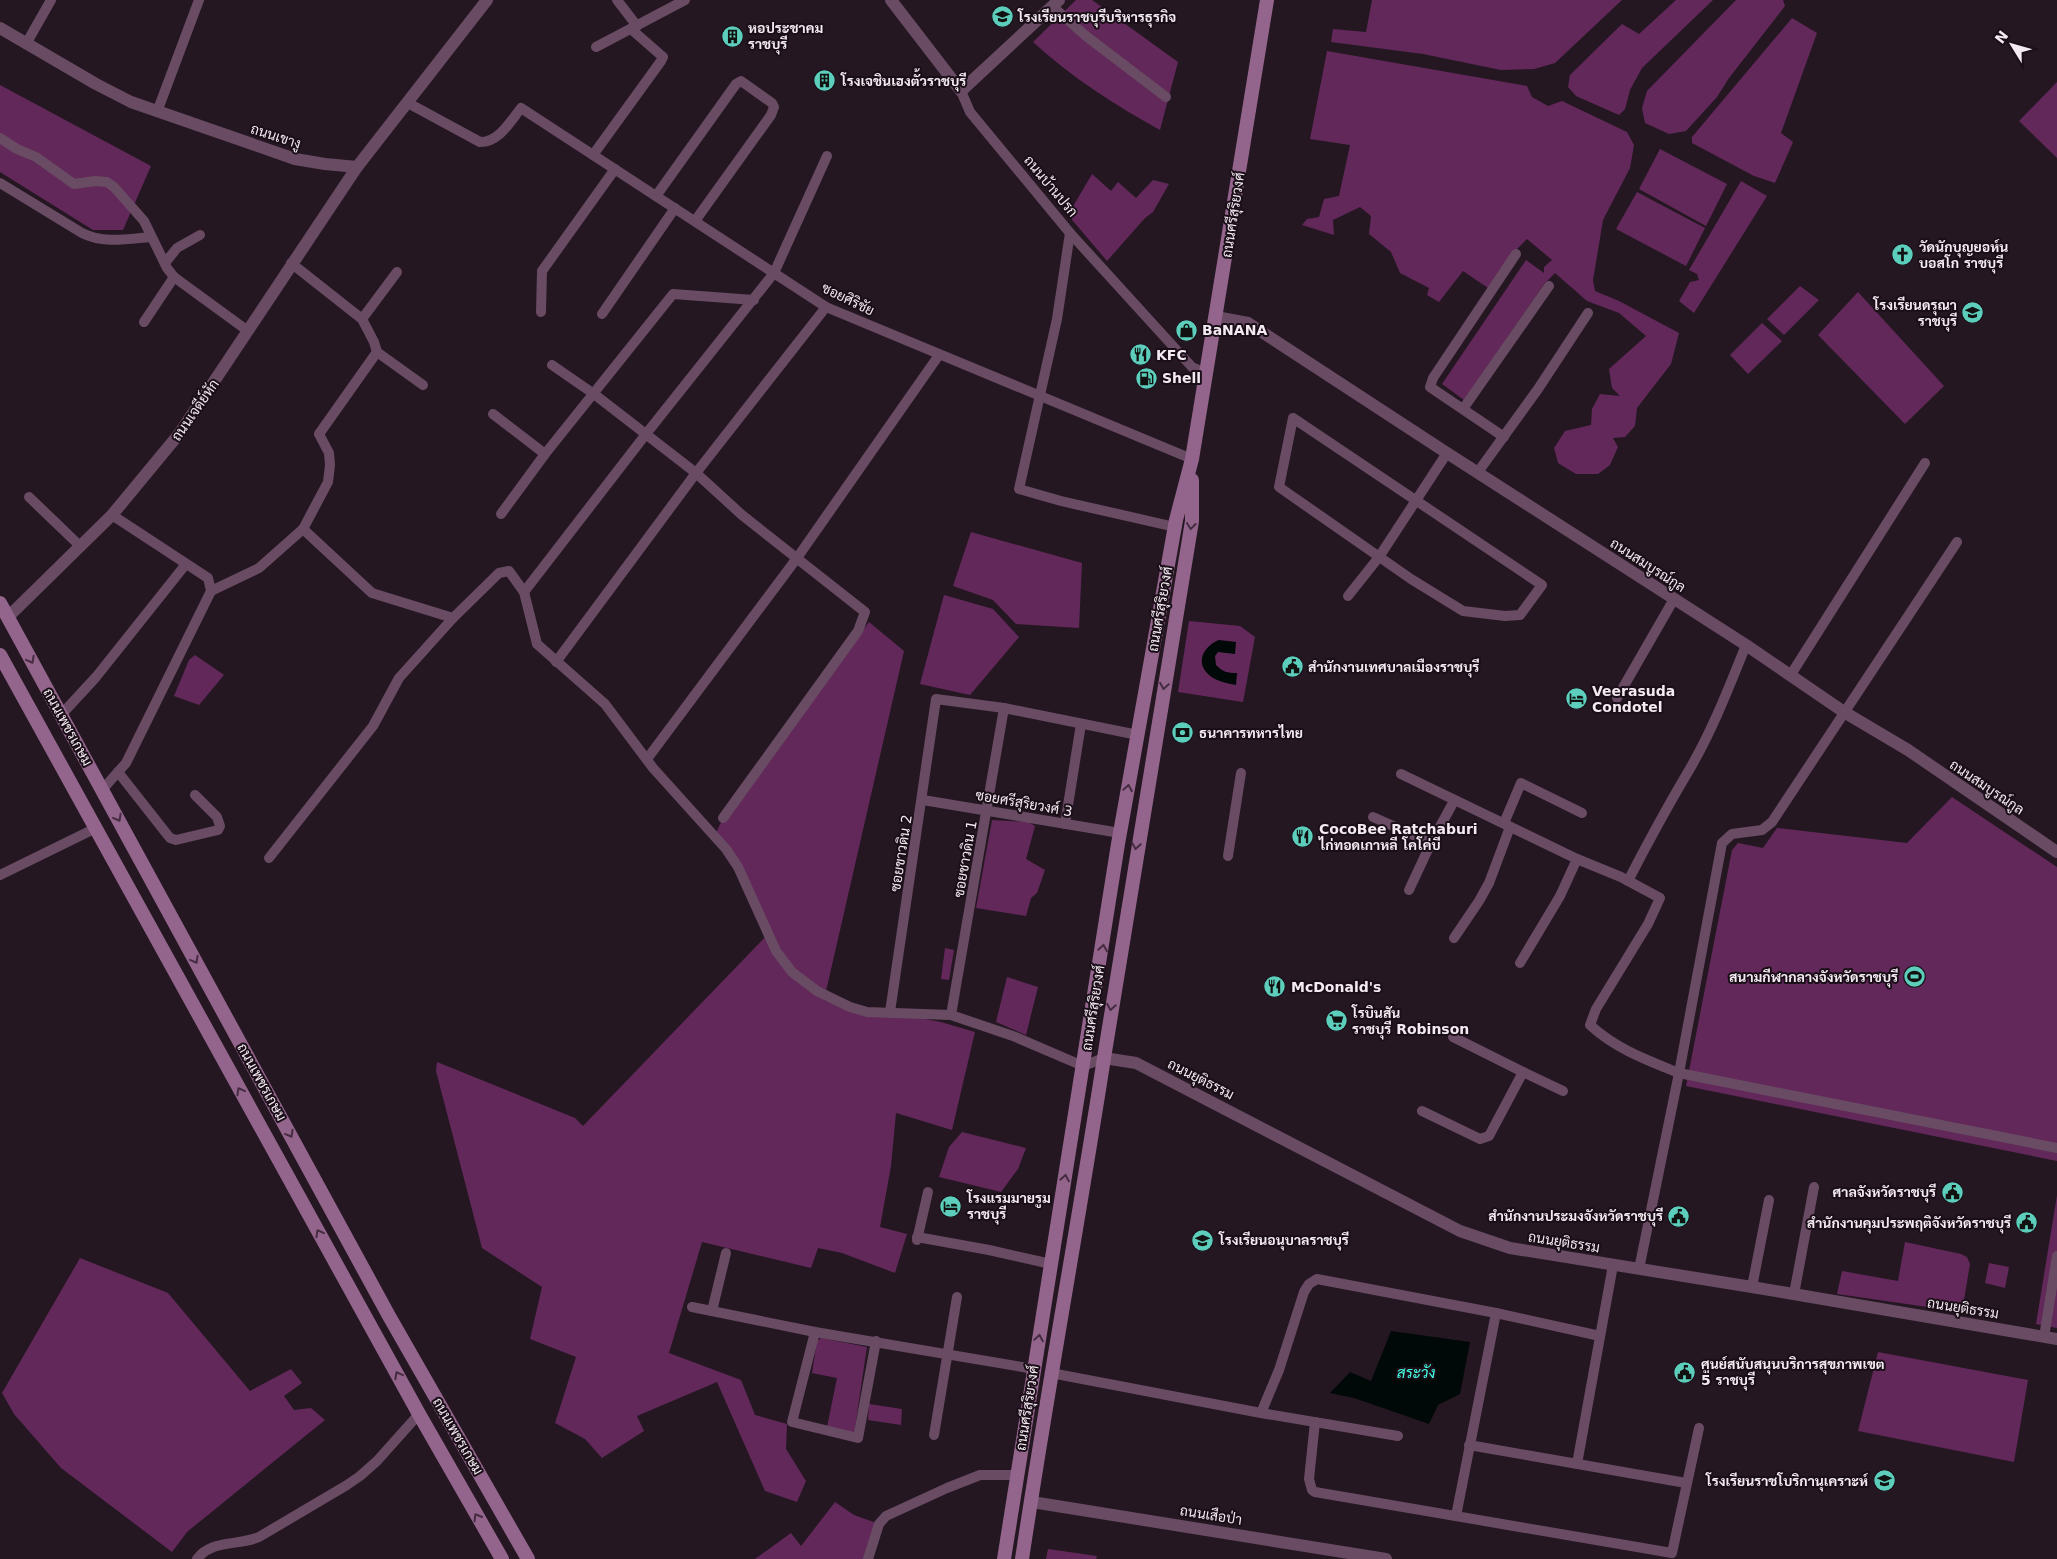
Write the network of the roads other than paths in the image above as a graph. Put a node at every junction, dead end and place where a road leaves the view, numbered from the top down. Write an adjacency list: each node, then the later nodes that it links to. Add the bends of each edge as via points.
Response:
1 (51, 0): 11 (street)
2 (199, 0): 16 (street)
3 (487, 0): 15 (street)
4 (617, 0): 9 (street)
5 (685, 0): 9 (street)
6 (891, 0): 13 (street, ถนนบ้านปรก)
7 (1267, 0): 41 (main road, ถนนศรีสุริยวงศ์)
8 (1056, 3): 13 (street); 14 (street, via 1086,36)
9 (634, 27): 12 (street); 18 (street, via 663,57)
10 (0, 28): 11 (street, ถนนเขางู)
11 (26, 44): 16 (street, ถนนเขางู, via 96,84)
12 (596, 47)
13 (961, 91): 26 (street, ถนนบ้านปรก, via 970,112)
14 (1166, 97)
15 (408, 103): 18 (street, ซอยศิริชัย, via 480,142 498,136 521,108); 20 (street)
16 (157, 112): 20 (street, ถนนเขางู, via 294,159)
17 (0, 138): 28 (street, via 36,157 74,184 107,182 139,216)
18 (593, 155): 21 (street, ซอยศิริชัย)
19 (827, 156): 33 (street)
20 (357, 167): 31 (street, ถนนเจดีย์หัก)
21 (615, 170): 23 (street, ซอยศิริชัย); 38 (street, via 542,271)
22 (0, 183): 28 (street, via 95,239)
23 (656, 196): 24 (street, ซอยศิริชัย); 25 (street, via 736,84 742,81 774,107)
24 (675, 208): 25 (street, ซอยศิริชัย); 40 (street)
25 (696, 221): 33 (street, ซอยศิริชัย)
26 (1070, 233): 48 (street, ถนนบ้านปรก, via 1192,368); 51 (street)
27 (200, 235): 30 (street, via 177,248)
28 (151, 237): 30 (street)
29 (1516, 254): 52 (street, via 1430,386)
30 (165, 263): 34 (street)
31 (291, 263): 42 (street); 44 (street, ถนนเจดีย์หัก)
32 (397, 272): 42 (street)
33 (774, 273): 36 (street); 37 (street, ซอยศิริชัย)
34 (174, 277): 43 (street); 44 (street)
35 (1549, 286): 52 (street)
36 (754, 300): 50 (street, via 674,294); 54 (street)
37 (826, 307): 46 (street, ซอยศิริชัย); 61 (street)
38 (541, 312)
39 (1588, 313): 55 (street)
40 (602, 314)
41 (1216, 317): 48 (main road, ถนนศรีสุริยวงศ์); 57 (street, ถนนสมบูรณ์กูล, via 1248,323)
42 (362, 319): 45 (street)
43 (144, 322)
44 (248, 330): 65 (street, ถนนเจดีย์หัก, via 179,434)
45 (376, 352): 49 (street); 67 (street, via 319,434 328,453 328,482)
46 (939, 354): 51 (street, ซอยศิริชัย); 71 (street)
47 (552, 365): 50 (street)
48 (1206, 373): 58 (main road, ถนนศรีสุริยวงศ์)
49 (423, 385)
50 (594, 394): 54 (street); 56 (street)
51 (1041, 397): 58 (street, ซอยศิริชัย); 66 (street, via 1019,489 1061,502)
52 (1463, 409): 55 (street)
53 (493, 414): 56 (street)
54 (646, 434): 61 (street); 74 (street)
55 (1504, 437): 60 (street)
56 (545, 454): 64 (street)
57 (1447, 454): 60 (street, ถนนสมบูรณ์กูล); 63 (street)
58 (1192, 460): 66 (main road, ถนนศรีสุริยวงศ์); 119 (main road, ถนนศรีสุริยวงศ์, one-way to 119, via 1192,521 1138,834)
59 (1925, 464): 83 (street)
60 (1478, 472): 76 (street, ถนนสมบูรณ์กูล)
61 (696, 473): 71 (street, via 742,515); 82 (street)
62 (29, 497): 69 (street)
63 (1416, 502): 70 (street); 70 (street, via 1293,418 1280,487); 70 (street, via 1542,585 1520,615 1463,611)
64 (501, 514)
65 (112, 515): 69 (street, ถนนเจดีย์หัก); 72 (street)
66 (1175, 527): 89 (main road, ถนนศรีสุริยวงศ์)
67 (302, 530): 73 (street, via 259,568); 78 (street, via 372,593)
68 (1957, 542): 86 (street)
69 (80, 546): 79 (street, ถนนเจดีย์หัก)
70 (1379, 557): 75 (street)
71 (797, 558): 90 (street); 101 (street, via 865,612 858,631)
72 (186, 564): 73 (street, via 208,578); 87 (street, via 96,677)
73 (211, 591): 91 (street, via 126,763)
74 (524, 592): 78 (street, via 509,571 499,574); 82 (street, via 536,644)
75 (1348, 596)
76 (1674, 599): 80 (street, ถนนสมบูรณ์กูล); 84 (street)
77 (0, 602): 79 (main road, ถนนเพชรเกษม)
78 (453, 618): 109 (street, via 399,678 373,726)
79 (4, 621): 87 (main road, ถนนเพชรเกษม, one-way to 87)
80 (1746, 645): 83 (street, ถนนสมบูรณ์กูล); 112 (street, via 1686,776)
81 (0, 655): 104 (main road, ถนนเพชรเกษม)
82 (556, 662): 90 (street, via 605,704)
83 (1790, 676): 86 (street, ถนนสมบูรณ์กูล)
84 (1617, 698)
85 (1004, 708): 88 (street); 96 (street, ซอยขาวดิน 2, via 936,698); 98 (street, ซอยชาวดิน 1)
86 (1844, 712): 107 (street, ถนนสมบูรณ์กูล, via 1908,750); 122 (street, via 1772,822 1762,830 1732,834 1722,842)
87 (61, 715): 94 (main road, ถนนเพชรเกษม)
88 (1081, 724): 89 (street); 102 (street)
89 (1138, 735): 105 (main road, ถนนศรีสุริยวงศ์, one-way to 89)
90 (647, 759): 116 (street, via 738,866 776,951 792,972 817,991 850,1007 867,1012)
91 (118, 772): 94 (street); 95 (street, via 170,838 176,840 218,830 220,826 217,818)
92 (1241, 773): 108 (street)
93 (1401, 774): 97 (street)
94 (102, 790): 140 (main road, ถนนเพชรเกษม, one-way to 140)
95 (195, 795)
96 (923, 800): 98 (street, ซอยศรีสุริยวงศ์ 3); 116 (street, ซอยขาวดิน 2)
97 (1454, 801): 103 (street); 106 (street)
98 (987, 811): 102 (street, ซอยศรีสุริยวงศ์ 3); 117 (street, ซอยชาวดิน 1)
99 (1582, 813): 103 (street, via 1521,783)
100 (1372, 817): 106 (street)
101 (723, 818)
102 (1065, 824): 105 (street, ซอยศรีสุริยวงศ์ 3)
103 (1507, 825): 110 (street); 114 (street, via 1489,884)
104 (96, 828): 111 (street); 145 (main road, ถนนเพชรเกษม, one-way to 104)
105 (1120, 833): 120 (main road, ถนนศรีสุริยวงศ์, one-way to 105)
106 (1431, 843): 113 (street)
107 (2057, 852)
108 (1228, 856)
109 (270, 858)
110 (1577, 859): 112 (street); 115 (street, via 1560,896)
111 (0, 874)
112 (1628, 880): 122 (street, via 1660,898 1590,1025 1628,1052)
113 (1409, 890)
114 (1454, 938)
115 (1520, 963)
116 (890, 1012): 117 (street)
117 (951, 1016): 120 (street, via 1012,1036)
118 (1453, 1037): 121 (street)
119 (1104, 1058): 120 (street); 132 (street, ถนนยุติธรรม, via 1136,1063 1460,1231 1510,1248); 149 (main road, ถนนศรีสุริยวงศ์)
120 (1083, 1066): 131 (main road, ถนนศรีสุริยวงศ์, one-way to 120)
121 (1524, 1072): 123 (street); 124 (street, via 1489,1136 1484,1138 1480,1139)
122 (1679, 1073): 125 (street); 133 (street)
123 (1564, 1091)
124 (1422, 1111)
125 (2057, 1148)
126 (1814, 1187): 135 (street)
127 (928, 1192): 131 (street, via 917,1238 985,1247)
128 (1769, 1200): 134 (street)
129 (726, 1254): 138 (street)
130 (2057, 1256): 143 (street)
131 (1051, 1264): 148 (main road, ถนนศรีสุริยวงศ์, one-way to 131)
132 (1612, 1265): 133 (street, ถนนยุติธรรม); 142 (street)
133 (1639, 1269): 134 (street, ถนนยุติธรรม)
134 (1752, 1287): 135 (street, ถนนยุติธรรม)
135 (1794, 1294): 143 (street, ถนนยุติธรรม)
136 (956, 1297): 147 (street)
137 (692, 1307): 138 (street)
138 (712, 1311): 141 (street)
139 (1496, 1313): 142 (street); 150 (street, via 1317,1279 1304,1292 1279,1370); 156 (street)
140 (397, 1330): 145 (main road); 165 (main road, ถนนเพชรเกษม)
141 (815, 1332): 146 (street); 146 (street, via 792,1422 858,1438)
142 (1600, 1336): 157 (street)
143 (2044, 1337): 144 (street, ถนนยุติธรรม)
144 (2057, 1339)
145 (379, 1341): 151 (main road, ถนนเพชรเกษม, one-way to 145)
146 (876, 1341): 147 (street)
147 (947, 1354): 148 (street); 154 (street)
148 (1034, 1369): 149 (main road); 158 (main road, ถนนศรีสุริยวงศ์)
149 (1051, 1373): 150 (street); 161 (main road, ถนนศรีสุริยวงศ์)
150 (1261, 1413): 152 (street)
151 (419, 1414): 163 (street, via 377,1461 347,1485 259,1537 220,1544); 164 (main road, ถนนเพชรเกษม, one-way to 151)
152 (1316, 1422): 155 (street); 162 (street, via 1309,1479 1312,1490)
153 (1699, 1428): 159 (street)
154 (934, 1435)
155 (1398, 1436)
156 (1469, 1446): 157 (street); 162 (street)
157 (1577, 1464): 159 (street)
158 (1016, 1475): 160 (main road, ถนนศรีสุริยวงศ์); 166 (street, via 980,1475 886,1516 879,1524)
159 (1686, 1483): 162 (street, via 1672,1553)
160 (1014, 1499): 161 (main road); 167 (main road, ถนนศรีสุริยวงศ์)
161 (1032, 1502): 168 (main road, ถนนศรีสุริยวงศ์); 169 (street, ถนนเสือป่า)
162 (1456, 1516)
163 (197, 1559)
164 (502, 1559)
165 (528, 1559)
166 (868, 1559)
167 (1004, 1559)
168 (1022, 1559)
169 (1386, 1559)

